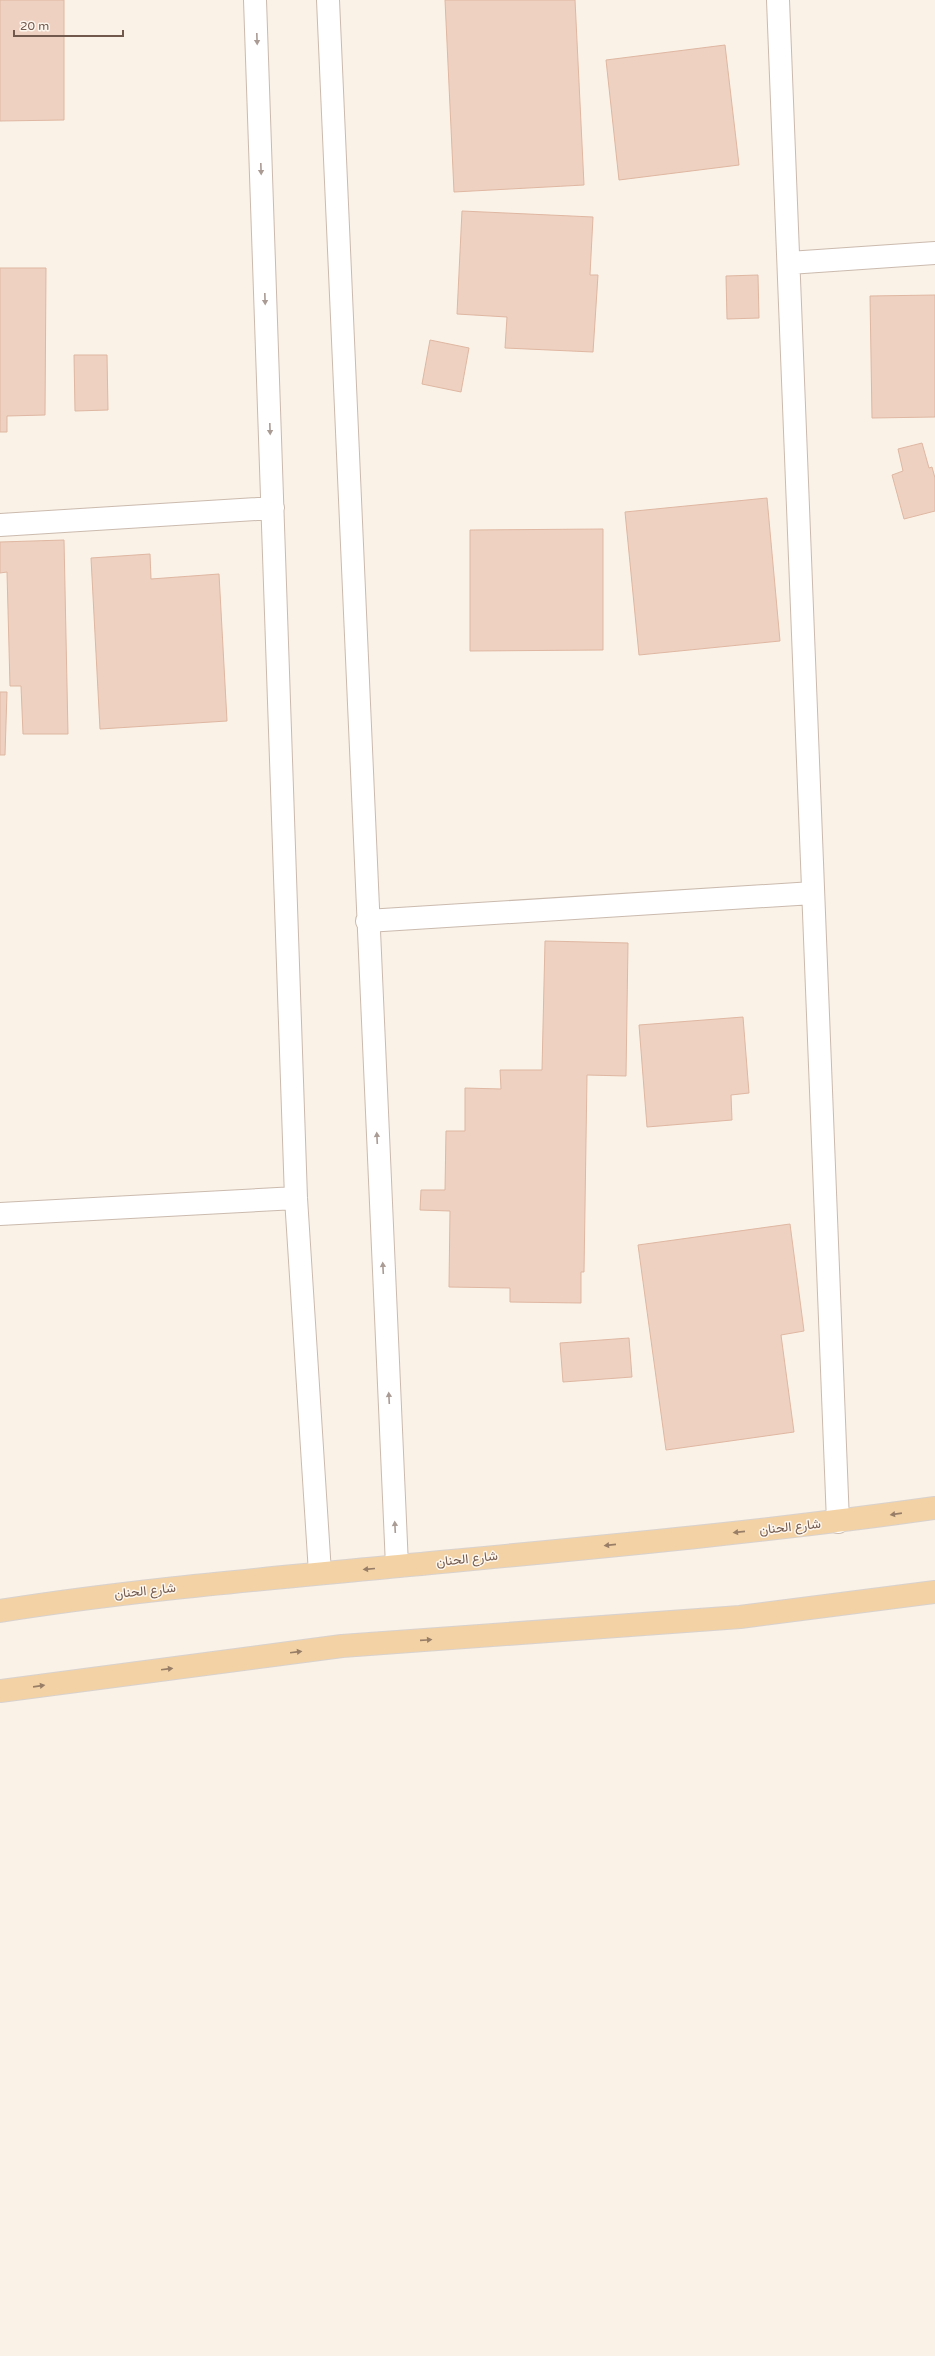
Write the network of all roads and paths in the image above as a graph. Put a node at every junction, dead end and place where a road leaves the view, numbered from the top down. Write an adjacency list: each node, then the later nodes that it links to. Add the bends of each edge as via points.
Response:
1 (255, 0): 6 (street, one-way to 6)
2 (328, 0): 9 (street)
3 (778, 0): 5 (street)
4 (935, 253): 5 (street)
5 (788, 263): 8 (street)
6 (272, 508): 7 (street); 10 (street)
7 (0, 525)
8 (813, 893): 9 (street); 13 (street)
9 (368, 921): 14 (street, one-way to 9)
10 (296, 1198): 11 (street); 15 (street)
11 (0, 1214)
12 (935, 1508): 13 (main road, شارع الحنان, one-way to 13)
13 (838, 1522): 14 (main road, شارع الحنان, one-way to 14)
14 (397, 1566): 15 (main road, شارع الحنان, one-way to 15)
15 (320, 1573): 17 (main road, شارع الحنان, via 74,1599)
16 (935, 1592): 18 (main road, one-way to 16, via 342,1646 740,1617)
17 (0, 1610)
18 (0, 1691)

